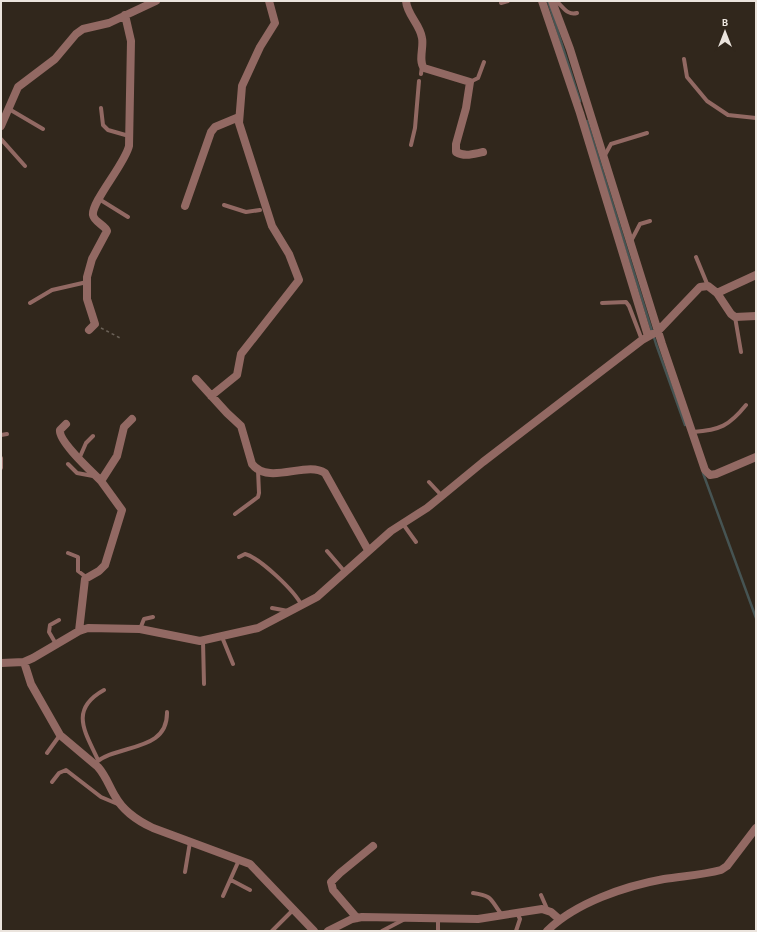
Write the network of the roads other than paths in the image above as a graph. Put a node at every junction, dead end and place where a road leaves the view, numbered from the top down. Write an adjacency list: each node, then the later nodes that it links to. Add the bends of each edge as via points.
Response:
1 (156, 1): 10 (street)
2 (269, 1): 17 (street, via 275,23 260,47 242,86)
3 (406, 1): 14 (street, via 408,12 422,37 421,70 424,68)
4 (508, 1): 8 (lane)
5 (542, 1): 45 (street, via 580,112)
6 (552, 1): 26 (street, via 570,49)
7 (556, 1): 9 (lane, via 571,14)
8 (501, 3)
9 (577, 13)
10 (125, 15): 16 (street, via 104,25 83,29 76,34 55,58 18,87); 22 (street, via 131,41)
11 (684, 59): 18 (lane, via 687,77 707,101 728,115)
12 (484, 62): 14 (lane, via 478,78)
13 (419, 81): 24 (lane)
14 (470, 82): 25 (street, via 456,149 460,154)
15 (101, 108): 22 (lane, via 103,125 108,130)
16 (9, 109): 19 (street); 20 (lane)
17 (239, 117): 30 (street, via 215,127 211,132); 31 (street)
18 (756, 118)
19 (1, 126)
20 (44, 129)
21 (647, 133): 26 (lane, via 611,144)
22 (129, 136): 28 (street, via 127,155)
23 (1, 139): 27 (lane)
24 (411, 145)
25 (484, 152)
26 (604, 159): 34 (street)
27 (25, 166)
28 (99, 199): 32 (lane); 37 (street, via 93,215 107,231 92,259)
29 (224, 205): 31 (lane, via 240,211)
30 (185, 206)
31 (263, 210): 48 (street, via 289,254 299,280 241,354 237,375)
32 (128, 217)
33 (650, 221): 34 (lane, via 640,224)
34 (630, 243): 45 (street)
35 (696, 257): 38 (lane)
36 (756, 275): 39 (street)
37 (87, 282): 40 (lane, via 52,290); 44 (street)
38 (708, 286): 39 (street); 45 (street, via 700,287)
39 (717, 292): 42 (street)
40 (30, 303)
41 (602, 303): 45 (lane, via 626,302)
42 (735, 316): 43 (street); 46 (lane)
43 (756, 316)
44 (92, 327)
45 (650, 335): 52 (street); 64 (street)
46 (741, 352)
47 (196, 379): 48 (street)
48 (211, 396): 61 (street, via 241,426 252,464)
49 (746, 405): 52 (lane, via 731,423 716,429)
50 (132, 419): 62 (street, via 124,427 117,456)
51 (66, 424): 58 (street, via 60,430 61,436)
52 (693, 432): 56 (street, via 705,470 710,475)
53 (7, 434): 54 (lane)
54 (1, 435)
55 (92, 436): 58 (lane)
56 (756, 457)
57 (1, 458): 60 (lane)
58 (79, 459): 62 (street)
59 (68, 464): 62 (lane, via 77,473)
60 (1, 468)
61 (258, 470): 65 (lane, via 258,497); 68 (street, via 285,473 315,468 321,470)
62 (99, 479): 73 (street, via 120,506 122,515 105,565)
63 (429, 482): 64 (lane)
64 (442, 496): 66 (street)
65 (235, 514)
66 (403, 524): 67 (lane); 68 (street)
67 (416, 542)
68 (368, 550): 72 (street)
69 (327, 551): 72 (lane)
70 (68, 553): 73 (lane, via 78,557 77,569)
71 (239, 557): 74 (lane, via 245,554 256,559 295,593)
72 (345, 572): 74 (street, via 325,591)
73 (86, 577): 80 (street)
74 (302, 606): 76 (street)
75 (272, 608): 76 (lane)
76 (290, 612): 81 (street, via 258,628)
77 (153, 617): 79 (lane, via 144,618)
78 (59, 620): 83 (lane, via 50,625 49,632)
79 (140, 630): 80 (street, via 98,627); 82 (street, via 190,641)
80 (79, 631): 83 (street)
81 (222, 638): 82 (street); 86 (lane)
82 (203, 641): 87 (lane)
83 (56, 645): 85 (street)
84 (1, 662): 85 (street)
85 (24, 662): 90 (street, via 31,684)
86 (233, 664)
87 (204, 684)
88 (104, 690): 92 (lane, via 87,706 82,720)
89 (167, 712): 92 (lane, via 164,728 156,737)
90 (60, 735): 91 (lane); 92 (street)
91 (47, 753)
92 (96, 762): 94 (street)
93 (52, 782): 94 (lane, via 59,773 66,770 101,797)
94 (124, 807): 96 (street, via 142,823)
95 (756, 828): 108 (street, via 722,870 663,879 618,891)
96 (190, 842): 98 (street); 99 (lane)
97 (373, 846): 109 (street, via 331,882 333,890)
98 (239, 859): 100 (lane); 105 (street, via 254,867)
99 (185, 872)
100 (231, 880): 101 (lane); 104 (lane)
101 (250, 890)
102 (473, 893): 107 (lane, via 490,897)
103 (541, 895): 108 (lane)
104 (223, 896)
105 (294, 909): 112 (lane); 113 (street)
106 (517, 913): 107 (street); 108 (street, via 535,910); 117 (lane, via 520,919)
107 (502, 915): 111 (street, via 478,919)
108 (554, 915): 118 (street)
109 (357, 918): 110 (street); 114 (street)
110 (404, 919): 111 (street); 115 (lane)
111 (438, 919): 116 (lane)
112 (272, 931)
113 (314, 931)
114 (328, 931)
115 (382, 931)
116 (438, 931)
117 (516, 931)
118 (547, 931)

